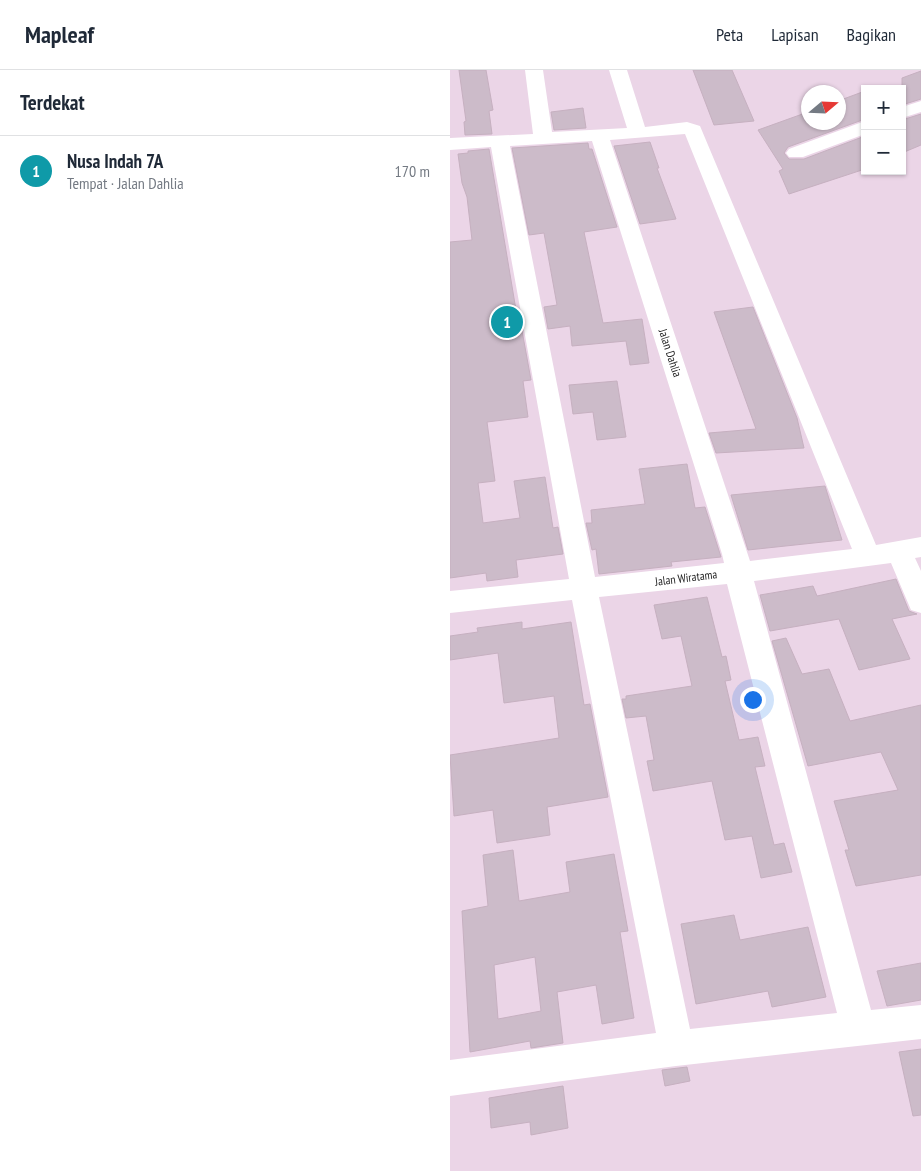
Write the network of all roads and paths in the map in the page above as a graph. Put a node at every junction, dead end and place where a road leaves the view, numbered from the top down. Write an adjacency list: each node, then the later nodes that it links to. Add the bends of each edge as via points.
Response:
1 (534, 70): 8 (street)
2 (618, 70): 6 (street)
3 (921, 106): 4 (street)
4 (906, 112)
5 (861, 129): 11 (street)
6 (638, 133): 7 (street); 13 (street, via 693,130)
7 (599, 135): 8 (street); 14 (street, Jalan Dahlia)
8 (543, 138): 9 (street)
9 (499, 140): 10 (street); 15 (street)
10 (450, 144)
11 (796, 153)
12 (910, 549): 13 (street, Jalan Wiratama); 17 (street)
13 (868, 557): 14 (street, Jalan Wiratama)
14 (739, 572): 15 (street, Jalan Wiratama); 19 (street, Jalan Dahlia)
15 (584, 590): 16 (street, Jalan Wiratama); 20 (street)
16 (450, 602)
17 (921, 602)
18 (921, 1022): 19 (street)
19 (859, 1030): 20 (street)
20 (676, 1048): 21 (street)
21 (450, 1078)

